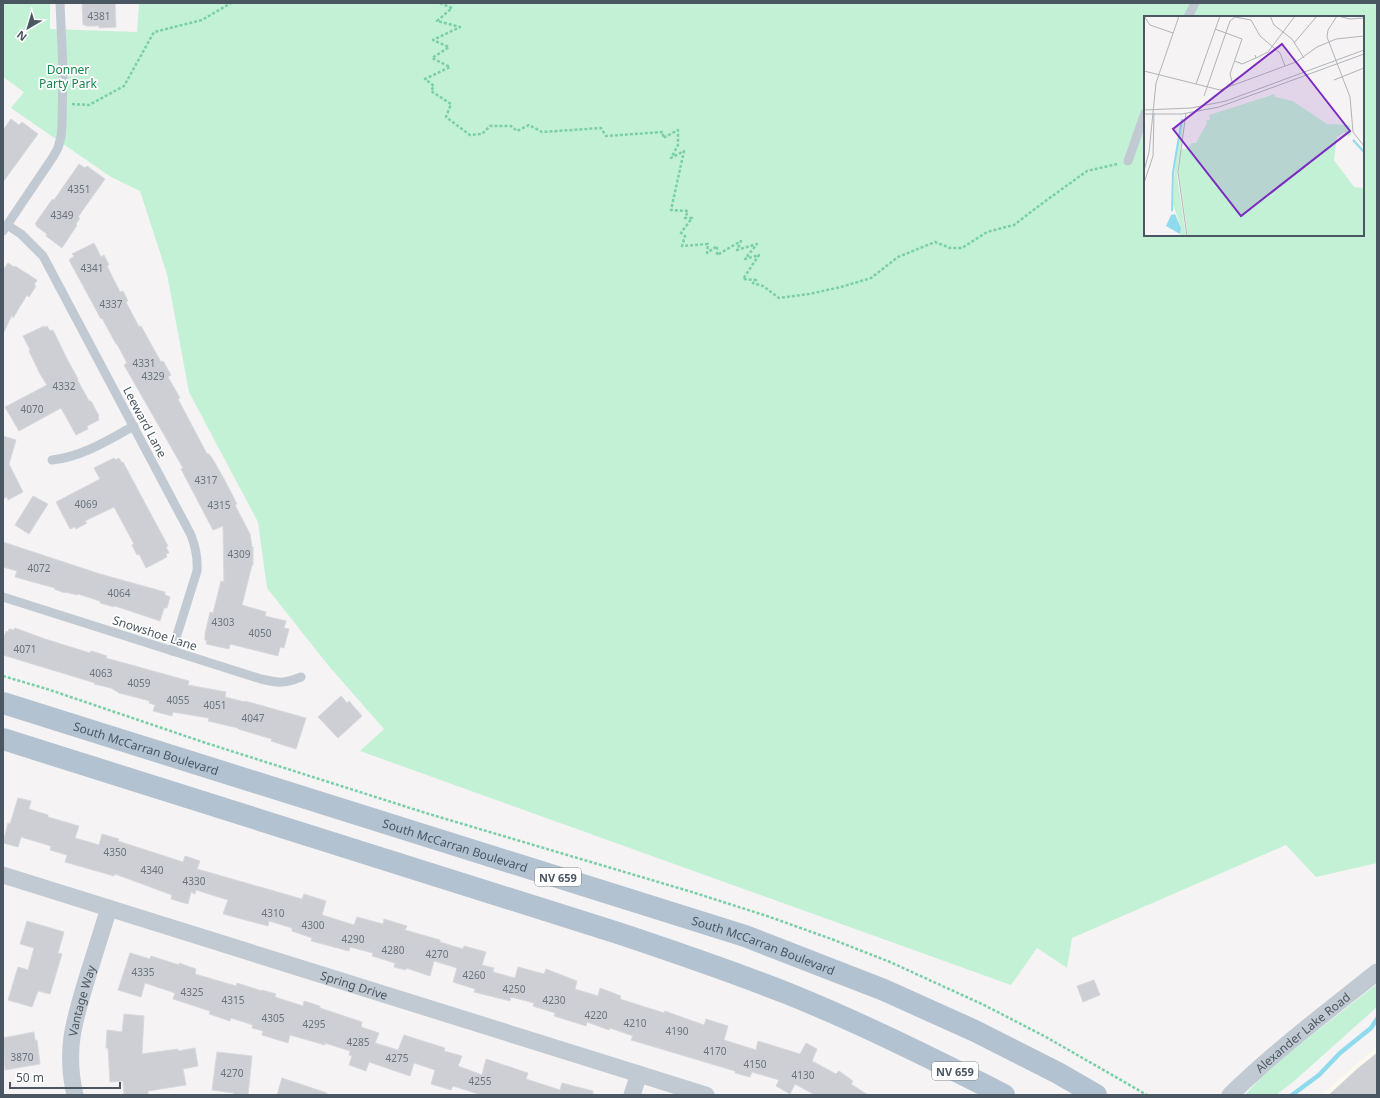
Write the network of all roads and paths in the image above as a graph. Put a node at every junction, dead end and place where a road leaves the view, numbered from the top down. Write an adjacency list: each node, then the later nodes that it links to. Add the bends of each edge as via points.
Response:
1 (60, 3): 9 (lane, via 63,70 61,137 53,157)
2 (231, 3): 6 (path, via 202,20 154,32 124,86 89,105)
3 (440, 3): 8 (path, via 452,8 437,21 460,27 433,40 449,47 432,58 450,67 425,79 434,86 431,91 451,104 446,117 458,128 470,136 482,134 490,126 511,126 517,131 529,125 542,132 601,128 606,136 663,132 663,138 678,130 678,145 672,158 684,151 671,210 688,210 685,218 692,218 681,233 685,236 682,246 708,244 707,252 717,246 717,255 741,241 736,250 757,244 745,259 759,255 742,279 756,280 753,283 763,286 779,298 809,294 871,278 898,257 935,242 950,248 962,248 987,232 1014,225 1087,171)
4 (1195, 3): 5 (lane)
5 (1188, 16)
6 (66, 104)
7 (1144, 116): 8 (lane)
8 (1128, 162)
9 (5, 228): 10 (lane, Leeward Lane, via 26,238 43,256)
10 (134, 426): 11 (lane, via 82,453); 13 (lane, Leeward Lane, via 192,535 198,559 197,571)
11 (52, 460)
12 (3, 597): 13 (lane, Snowshoe Lane)
13 (172, 651): 14 (lane, Snowshoe Lane, via 274,682 287,682)
14 (301, 677)
15 (3, 703): 25 (main road, South McCarran Boulevard / NV 659, via 745,936 884,990 975,1031)
16 (3, 739): 24 (main road, NV 659, via 618,932 702,961 790,994 878,1033)
17 (3, 875): 18 (street, Spring Drive)
18 (109, 908): 20 (street, Spring Drive); 21 (street, Vantage Way, via 74,1021 70,1068)
19 (1377, 972): 26 (street, Alexander Lake Road, via 1276,1052)
20 (639, 1074): 22 (street); 23 (street, Spring Drive)
21 (75, 1095)
22 (632, 1095)
23 (706, 1095)
24 (1004, 1095)
25 (1096, 1095)
26 (1230, 1095)

